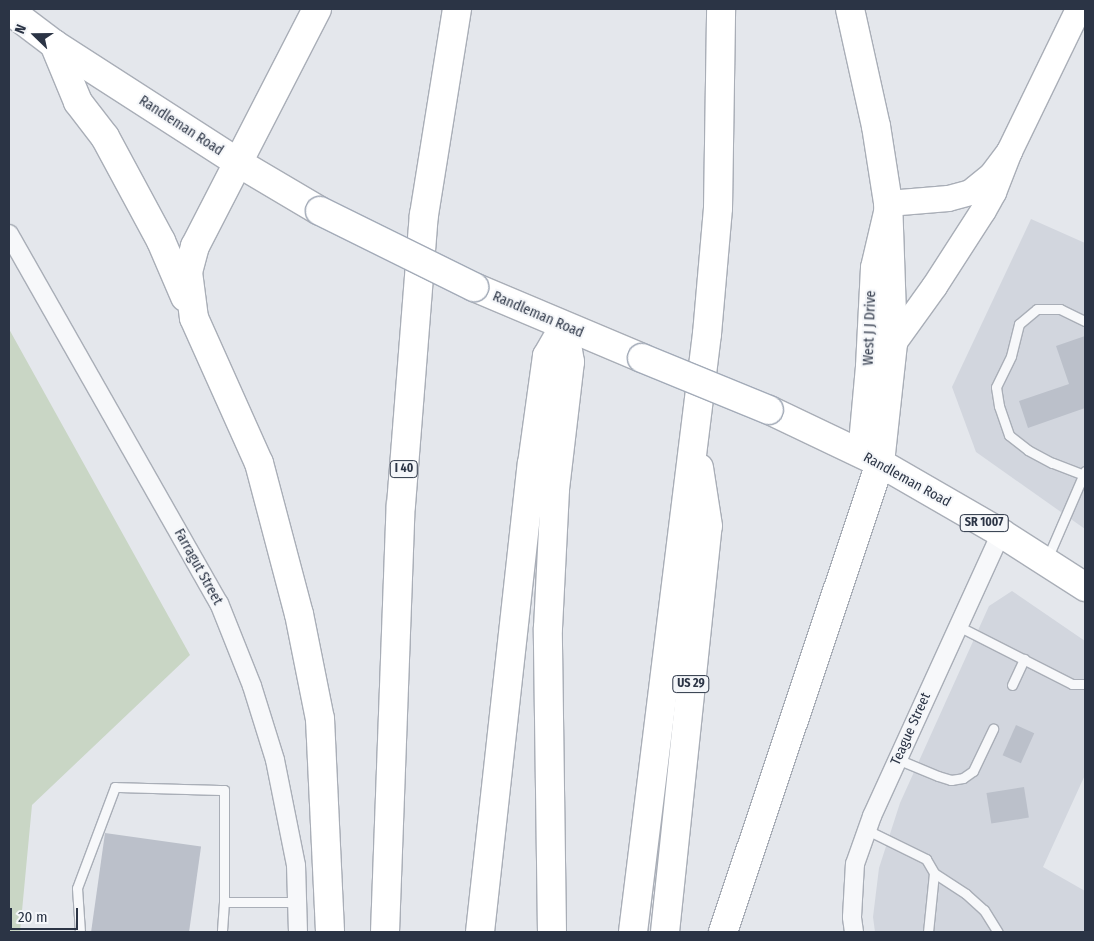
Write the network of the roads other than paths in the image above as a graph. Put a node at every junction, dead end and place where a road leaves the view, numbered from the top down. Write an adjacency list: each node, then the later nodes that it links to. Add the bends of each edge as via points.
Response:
1 (317, 9): 9 (main road)
2 (457, 9): 36 (main road, I 40, via 424,215 401,505)
3 (721, 9): 16 (main road, via 718,208)
4 (850, 9): 10 (main road, via 876,126)
5 (9, 10): 7 (main road, Randleman Road)
6 (1080, 11): 8 (street, West J J Drive)
7 (54, 44): 9 (main road, Randleman Road); 12 (main road, via 78,102 105,138 161,242)
8 (1009, 151): 10 (street, West J J Drive, via 991,175 970,192 948,198); 15 (street, West J J Drive, via 983,210)
9 (237, 162): 12 (main road, via 195,246 190,263 188,272); 14 (main road, Randleman Road, bridge, via 320,211 474,287)
10 (888, 203): 15 (main road, West J J Drive); 17 (street, West J J Drive, via 872,268 868,366)
11 (9, 234): 31 (street, Farragut Street, via 219,604 252,686 275,760 296,865)
12 (194, 318): 35 (main road, via 259,463 299,614 320,720)
13 (1085, 320): 18 (lane, via 1060,309 1037,309 1019,324 1011,356 996,387 1009,435 1052,463)
14 (564, 327): 17 (main road, Randleman Road / SR 1007, bridge, via 769,410); 37 (main road, via 547,356 534,445); 38 (main road, via 570,362 555,489 548,628)
15 (893, 342): 17 (main road, West J J Drive)
16 (695, 442): 39 (main road); 40 (main road, US 29, via 708,526)
17 (870, 459): 19 (main road, Randleman Road / SR 1007); 41 (main road)
18 (1084, 473): 20 (lane)
19 (1001, 533): 20 (main road, Randleman Road / SR 1007); 22 (street, Teague Street)
20 (1046, 562): 21 (main road, Randleman Road / SR 1007)
21 (1085, 587)
22 (958, 626): 23 (lane); 27 (street, Teague Street)
23 (1024, 659): 24 (lane); 25 (lane, via 1072,684)
24 (1012, 684)
25 (1085, 684)
26 (993, 729): 27 (lane, via 973,771 963,778 951,780)
27 (898, 759): 28 (street, Teague Street)
28 (867, 830): 29 (lane, via 926,859); 42 (street, Teague Street, via 855,864)
29 (934, 873): 43 (lane); 44 (lane, via 984,910)
30 (224, 902): 31 (lane); 32 (lane, via 224,790 115,787 77,888); 33 (lane)
31 (297, 902): 34 (street, Farragut Street)
32 (80, 932)
33 (222, 932)
34 (298, 932)
35 (330, 932)
36 (385, 932)
37 (480, 932)
38 (552, 932)
39 (633, 932)
40 (665, 932)
41 (723, 932)
42 (854, 932)
43 (928, 932)
44 (998, 932)

